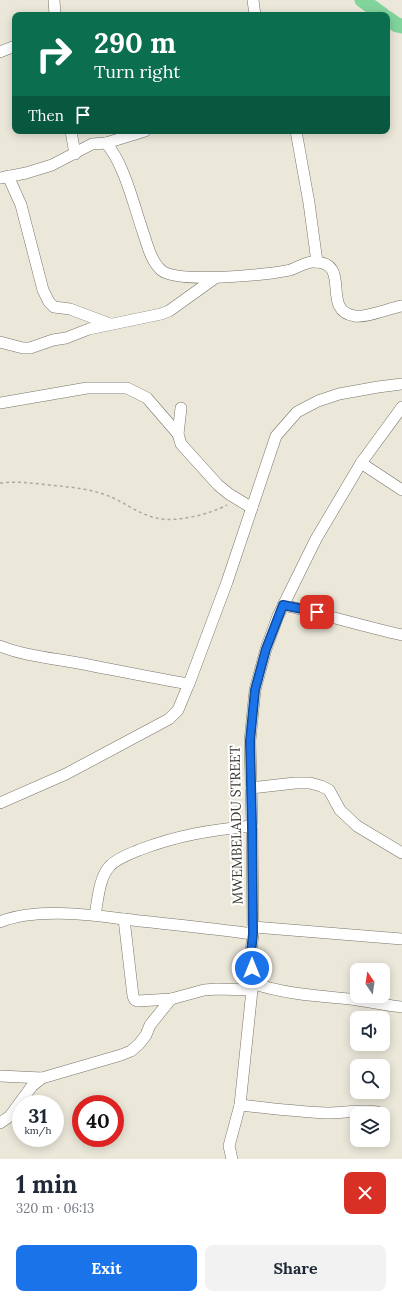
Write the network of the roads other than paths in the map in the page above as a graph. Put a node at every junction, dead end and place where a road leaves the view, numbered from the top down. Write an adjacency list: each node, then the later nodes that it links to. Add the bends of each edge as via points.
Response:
1 (54, 0): 3 (street)
2 (253, 0): 4 (street)
3 (55, 12)
4 (255, 12)
5 (12, 47): 6 (street)
6 (0, 52)
7 (72, 134): 11 (street)
8 (135, 134): 10 (street)
9 (297, 134): 13 (street)
10 (106, 143): 11 (street, via 92,144); 14 (street, via 121,169 149,250 161,270 174,275)
11 (75, 154): 12 (street, via 52,165)
12 (4, 177): 16 (street, via 21,205 43,290 49,302 54,307 70,309)
13 (317, 262): 14 (street, via 312,261 290,270); 15 (street, via 325,263 335,274 336,296 340,307 347,314 362,316)
14 (215, 278): 16 (street, via 170,311)
15 (402, 306)
16 (110, 324): 17 (street, via 30,348)
17 (0, 342)
18 (402, 384): 25 (street, via 339,394 297,412 276,436)
19 (0, 403): 22 (street, via 87,388 127,388 147,398)
20 (402, 407): 23 (street, MWEMBELADU STREET)
21 (181, 408): 22 (street)
22 (178, 434): 25 (street, via 181,444 210,477)
23 (361, 463): 24 (street); 26 (street, MWEMBELADU STREET, via 316,539)
24 (402, 490)
25 (252, 508): 29 (street, via 228,582)
26 (283, 605): 27 (street); 30 (street, MWEMBELADU STREET, via 266,649 255,690 250,741)
27 (402, 635)
28 (0, 646): 29 (street, via 22,653)
29 (189, 684): 31 (street, via 178,710 164,723 66,774)
30 (251, 788): 32 (street, MWEMBELADU STREET); 33 (street, via 295,783 321,786 329,790 340,810 357,826)
31 (0, 803)
32 (252, 826): 34 (street, via 195,833 160,842 126,856 110,866 101,882); 37 (street, MWEMBELADU STREET)
33 (402, 853)
34 (95, 915): 35 (street); 36 (street, via 30,914)
35 (124, 919): 37 (street); 40 (street, via 135,1000)
36 (0, 922)
37 (253, 930): 38 (street); 39 (street, MWEMBELADU STREET)
38 (402, 939)
39 (252, 986): 40 (street, via 204,990); 41 (street); 44 (street, MWEMBELADU STREET)
40 (171, 999): 43 (street, via 139,1044 131,1050 122,1055)
41 (402, 1007)
42 (0, 1076): 43 (street)
43 (42, 1078): 46 (street, via 32,1086 10,1116)
44 (240, 1105): 45 (street, via 314,1112); 47 (street, MWEMBELADU STREET, via 229,1146)
45 (350, 1111)
46 (0, 1123)
47 (232, 1159)

